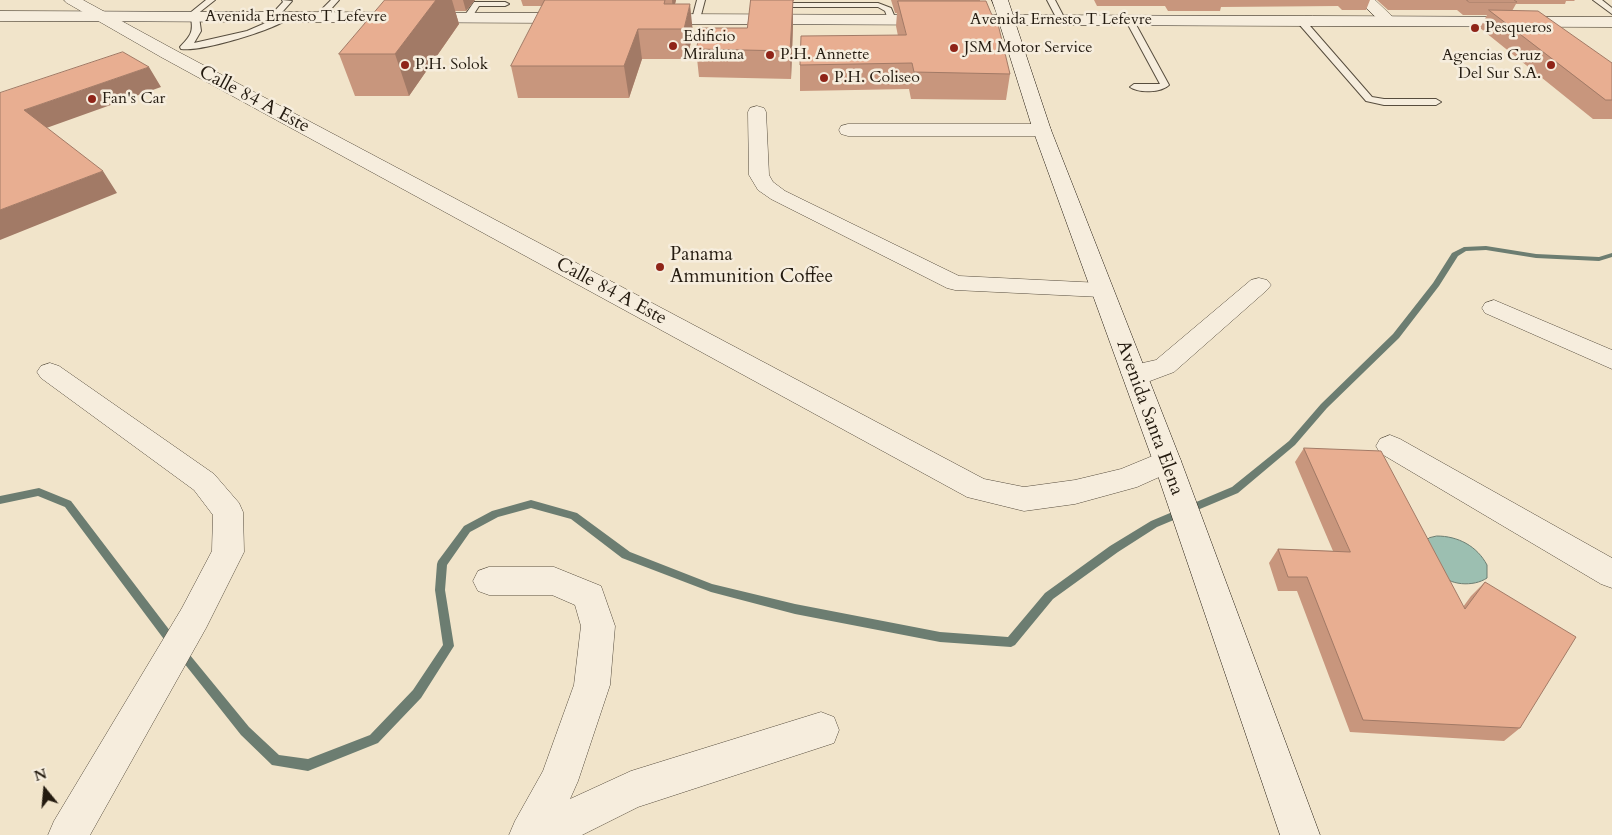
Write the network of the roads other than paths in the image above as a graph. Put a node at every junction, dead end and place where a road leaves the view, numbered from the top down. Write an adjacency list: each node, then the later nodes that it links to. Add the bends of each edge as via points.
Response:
1 (211, 0): 15 (lane)
2 (286, 0): 16 (lane)
3 (335, 0): 17 (lane)
4 (410, 0): 18 (street)
5 (701, 0): 21 (lane)
6 (1000, 0): 23 (street, Avenida Santa Elena)
7 (1050, 0): 24 (lane)
8 (1366, 0): 27 (street)
9 (1597, 0): 12 (lane)
10 (505, 4): 19 (lane, via 477,4)
11 (86, 5): 14 (street, Avenida Ernesto T Lefevre); 15 (street, Avenida Ernesto T Lefevre); 29 (street, Calle 84 A Este)
12 (1612, 12)
13 (582, 15): 19 (street, Avenida Ernesto T Lefevre)
14 (0, 16)
15 (192, 17): 16 (street, Avenida Ernesto T Lefevre); 29 (lane, via 198,29 196,38)
16 (280, 17): 17 (street, Avenida Ernesto T Lefevre); 29 (lane, via 265,29 242,37)
17 (319, 17): 18 (street, Avenida Ernesto T Lefevre)
18 (397, 17): 19 (street, Avenida Ernesto T Lefevre)
19 (467, 18)
20 (638, 19): 21 (street, Avenida Ernesto T Lefevre)
21 (696, 19): 22 (street, Avenida Ernesto T Lefevre, via 761,12)
22 (930, 20): 23 (street, Avenida Ernesto T Lefevre); 30 (street, via 966,25 987,32)
23 (1006, 20): 24 (street, Avenida Ernesto T Lefevre); 30 (street, Avenida Santa Elena)
24 (1062, 21): 25 (street, Avenida Ernesto T Lefevre)
25 (1130, 21): 26 (street, Avenida Ernesto T Lefevre); 31 (lane, via 1165,85 1160,88)
26 (1301, 22): 27 (street, Avenida Ernesto T Lefevre); 32 (lane, via 1369,99)
27 (1390, 22): 28 (street, Avenida Ernesto T Lefevre)
28 (1612, 22)
29 (176, 50): 43 (street, Calle 84 A Este, via 977,490 1024,499 1075,492)
30 (1017, 52): 35 (street, Avenida Santa Elena)
31 (1134, 87)
32 (1436, 102)
33 (757, 112): 37 (street, via 759,175 765,186 778,195 955,283)
34 (848, 130): 35 (street)
35 (1042, 130): 37 (street, Avenida Santa Elena)
36 (1259, 285): 41 (street, via 1165,366 1150,372)
37 (1101, 290): 41 (street, Avenida Santa Elena)
38 (1494, 308): 39 (street)
39 (1612, 360)
40 (50, 372): 47 (street, via 204,482 228,512 228,552 194,618)
41 (1134, 373): 43 (street, Avenida Santa Elena)
42 (1390, 446): 44 (street)
43 (1168, 466): 50 (street, Avenida Santa Elena)
44 (1612, 574)
45 (489, 581): 48 (street, via 554,581 589,596 598,626 592,685 559,781)
46 (821, 730): 49 (street, via 631,790)
47 (68, 835)
48 (529, 835)
49 (540, 835)
50 (1300, 835)

